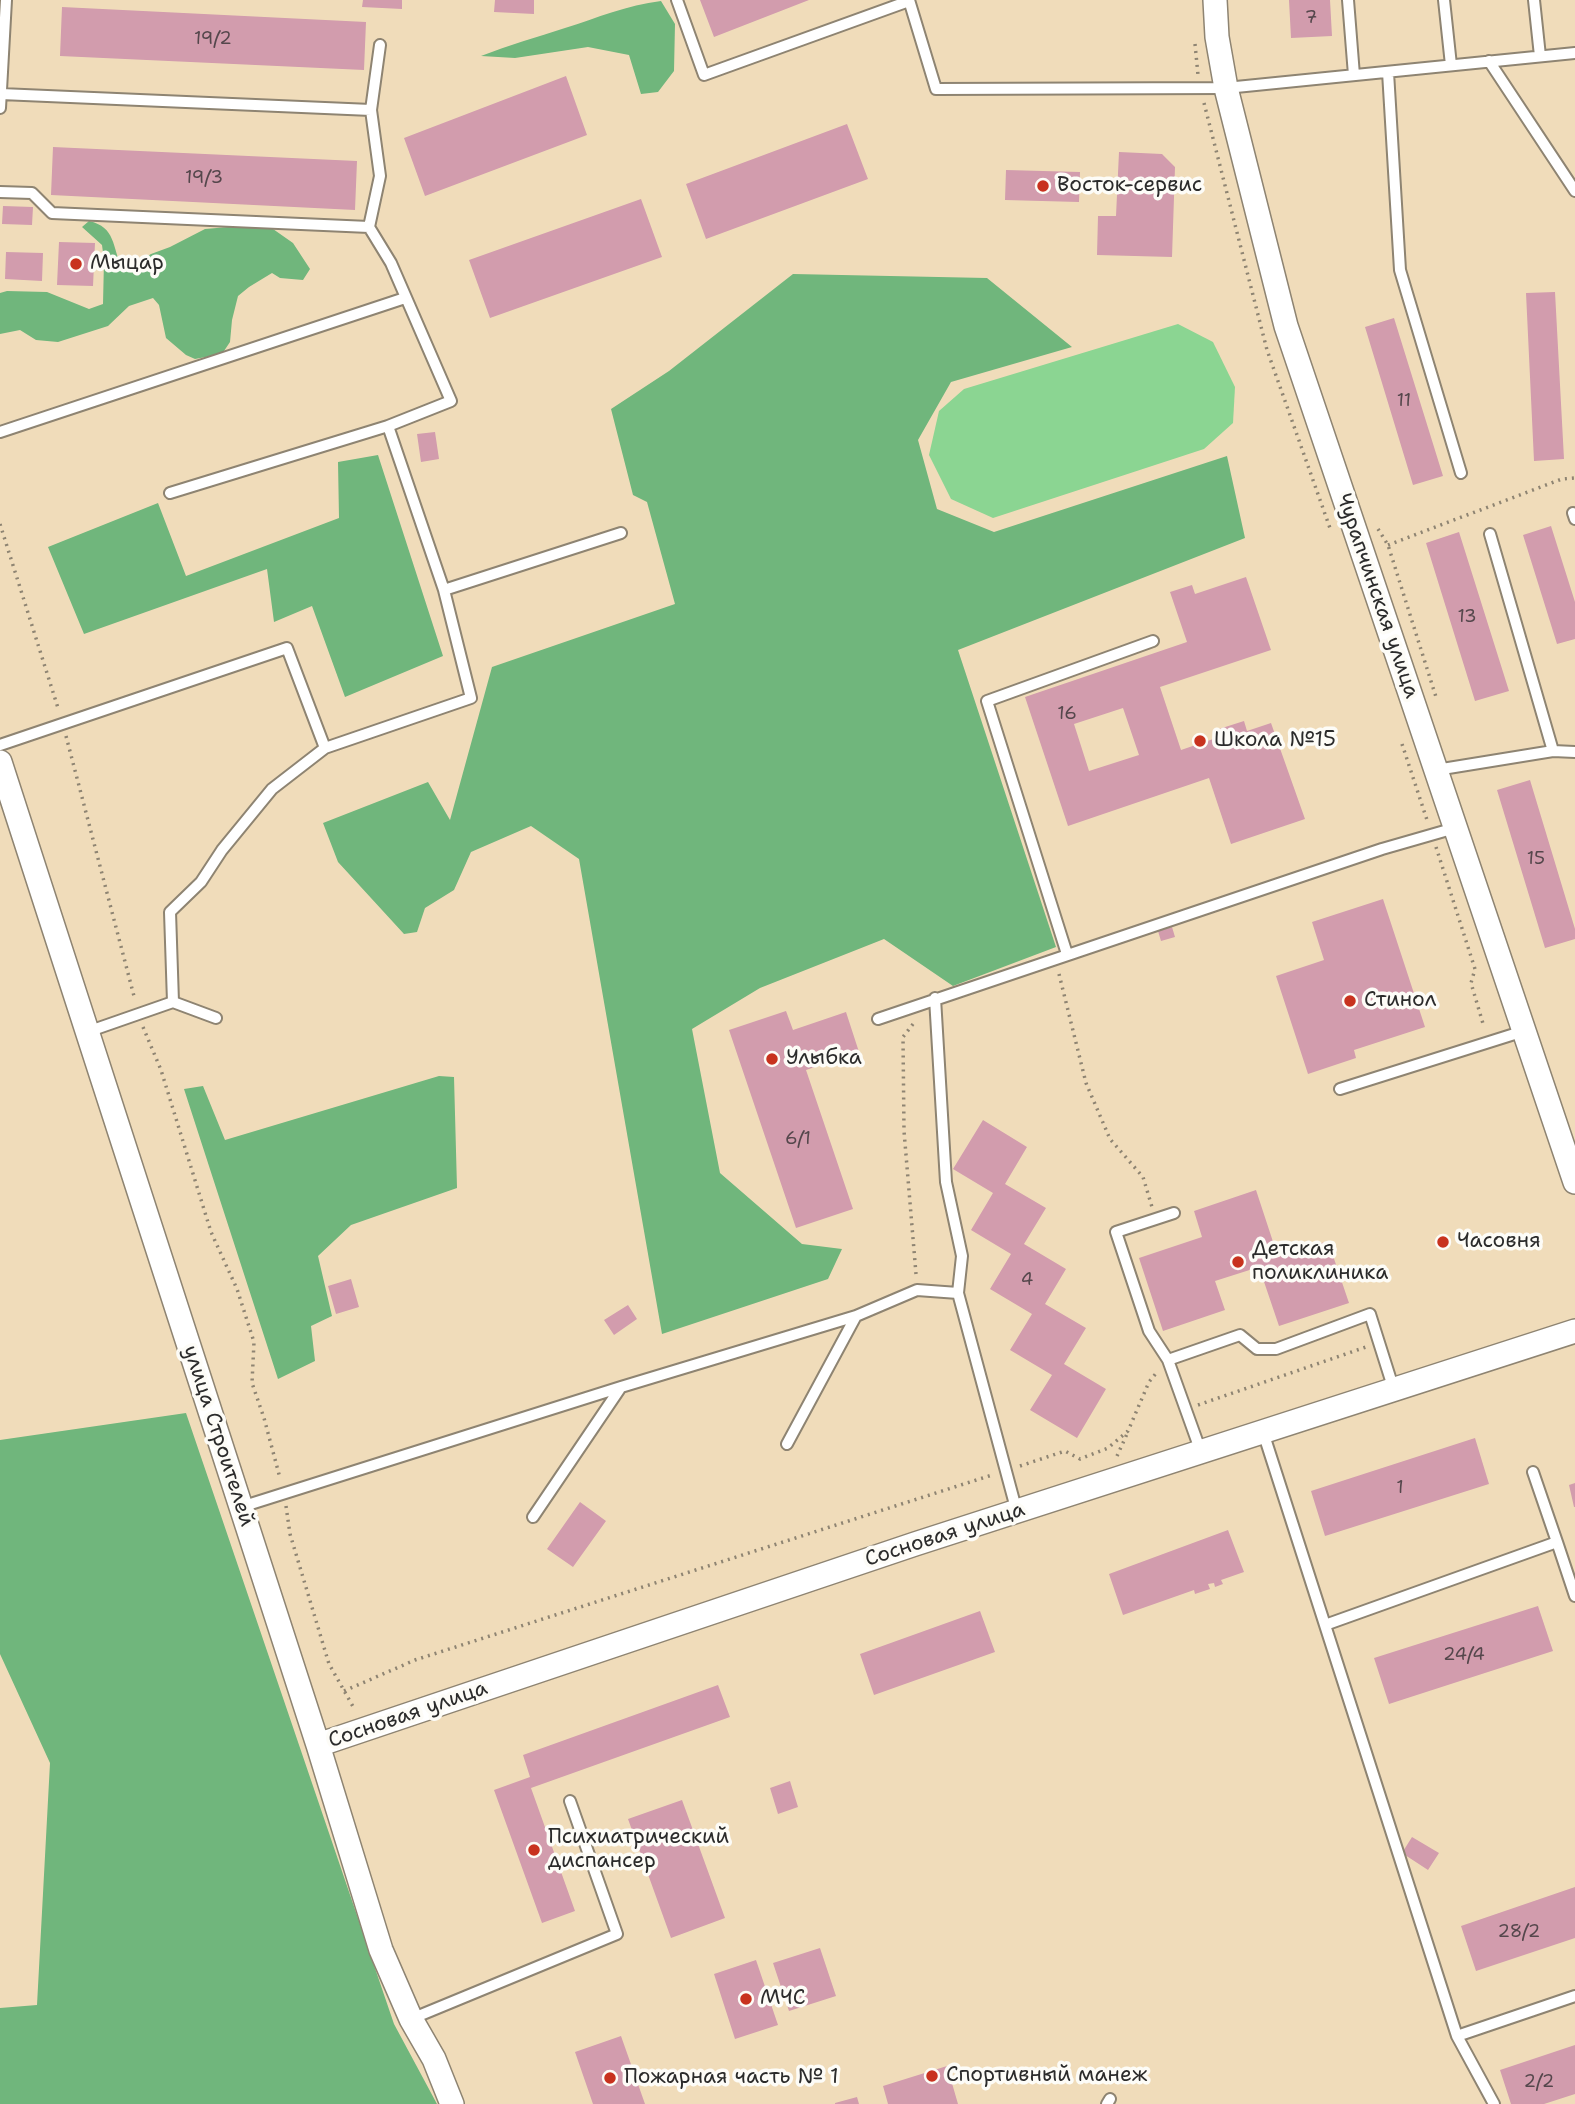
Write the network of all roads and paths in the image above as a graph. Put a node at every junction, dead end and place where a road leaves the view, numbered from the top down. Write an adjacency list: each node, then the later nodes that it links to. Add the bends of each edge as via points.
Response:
1 (6, 0): 16 (lane)
2 (677, 0): 3 (lane, via 705,75)
3 (909, 0): 15 (lane, via 936,89)
4 (1216, 0): 15 (street, Чурапчинская улица)
5 (1348, 0): 14 (lane)
6 (1444, 0): 12 (lane)
7 (1534, 0): 10 (lane)
8 (380, 45): 18 (lane)
9 (1575, 53): 10 (lane)
10 (1540, 56): 11 (lane)
11 (1489, 61): 12 (lane); 19 (lane)
12 (1451, 65): 13 (lane)
13 (1388, 72): 14 (lane); 25 (lane, via 1400,270)
14 (1354, 75): 15 (lane)
15 (1226, 88): 42 (street, Чурапчинская улица, via 1286,326)
16 (1, 94): 17 (lane); 18 (lane)
17 (0, 107)
18 (371, 110): 21 (lane, via 380,176)
19 (1575, 191)
20 (0, 192): 21 (lane, via 32,193 52,212)
21 (369, 227): 22 (lane)
22 (405, 298): 23 (lane, via 451,401); 24 (lane)
23 (388, 426): 27 (lane); 33 (lane)
24 (0, 432)
25 (1461, 474)
26 (1575, 478): 32 (path)
27 (170, 493)
28 (1373, 521): 32 (path)
29 (0, 524): 36 (path)
30 (621, 533): 33 (lane)
31 (1490, 534): 39 (lane)
32 (1388, 545): 35 (path)
33 (444, 590): 38 (lane, via 471,698)
34 (1153, 640): 44 (lane, via 987,701)
35 (1437, 701)
36 (63, 724): 37 (lane); 38 (lane, via 287,648); 48 (path)
37 (0, 745)
38 (325, 748): 47 (lane, via 272,789 201,882 170,912)
39 (1553, 751): 40 (lane); 42 (lane)
40 (1575, 752)
41 (0, 762): 52 (street, улица Строителей)
42 (1436, 770): 43 (street, Чурапчинская улица)
43 (1455, 828): 44 (lane); 51 (street, Чурапчинская улица)
44 (1067, 954): 45 (lane)
45 (1055, 958): 46 (lane); 56 (path, via 1086,1083 1110,1139 1143,1177)
46 (935, 998): 50 (lane); 57 (path, via 903,1037 904,1130); 58 (lane, via 946,1182 962,1256)
47 (173, 1002): 48 (lane); 49 (lane)
48 (138, 1014): 52 (lane); 75 (path, via 161,1070 211,1233 237,1289 254,1342 252,1383)
49 (216, 1018)
50 (878, 1018)
51 (1524, 1031): 53 (lane); 54 (street, Чурапчинская улица)
52 (87, 1032): 76 (street, улица Строителей)
53 (1340, 1089)
54 (1573, 1172)
55 (1174, 1213): 56 (lane)
56 (1157, 1219): 62 (lane, via 1116,1232 1149,1331)
57 (918, 1290): 58 (lane); 59 (lane)
58 (958, 1293): 73 (lane)
59 (856, 1316): 63 (lane); 68 (lane)
60 (1575, 1331): 64 (street, Сосновая улица)
61 (1379, 1343): 62 (lane, via 1370,1314 1276,1349 1257,1349 1240,1335); 64 (lane); 65 (path)
62 (1168, 1360): 65 (lane); 66 (path, via 1149,1382)
63 (621, 1387): 75 (lane); 78 (lane)
64 (1394, 1390): 67 (street, Сосновая улица)
65 (1186, 1410): 69 (lane)
66 (1128, 1432): 70 (path, via 1108,1448); 71 (path)
67 (1263, 1432): 69 (street, Сосновая улица); 81 (lane)
68 (787, 1444)
69 (1201, 1452): 77 (street, Сосновая улица)
70 (1080, 1459): 72 (path); 73 (path, via 1065,1451)
71 (1115, 1459)
72 (1090, 1464)
73 (1006, 1471): 77 (lane); 82 (path, via 415,1660)
74 (1533, 1472): 79 (lane)
75 (284, 1493): 76 (lane); 82 (path, via 290,1534 329,1664)
76 (241, 1507): 84 (street, улица Строителей)
77 (1017, 1512): 83 (street, Сосновая улица)
78 (533, 1517)
79 (1557, 1542): 80 (lane); 81 (lane)
80 (1575, 1596)
81 (1325, 1625): 88 (lane)
82 (344, 1691): 83 (path)
83 (365, 1729): 84 (street, Сосновая улица)
84 (318, 1745): 87 (street, улица Строителей, via 381,1950)
85 (570, 1801): 87 (lane, via 617,1934)
86 (1575, 1996): 88 (lane)
87 (411, 2020): 89 (street, улица Строителей)
88 (1457, 2036): 92 (lane)
89 (434, 2059): 90 (street, улица Строителей); 91 (lane)
90 (452, 2104)
91 (463, 2104)
92 (1494, 2104)

